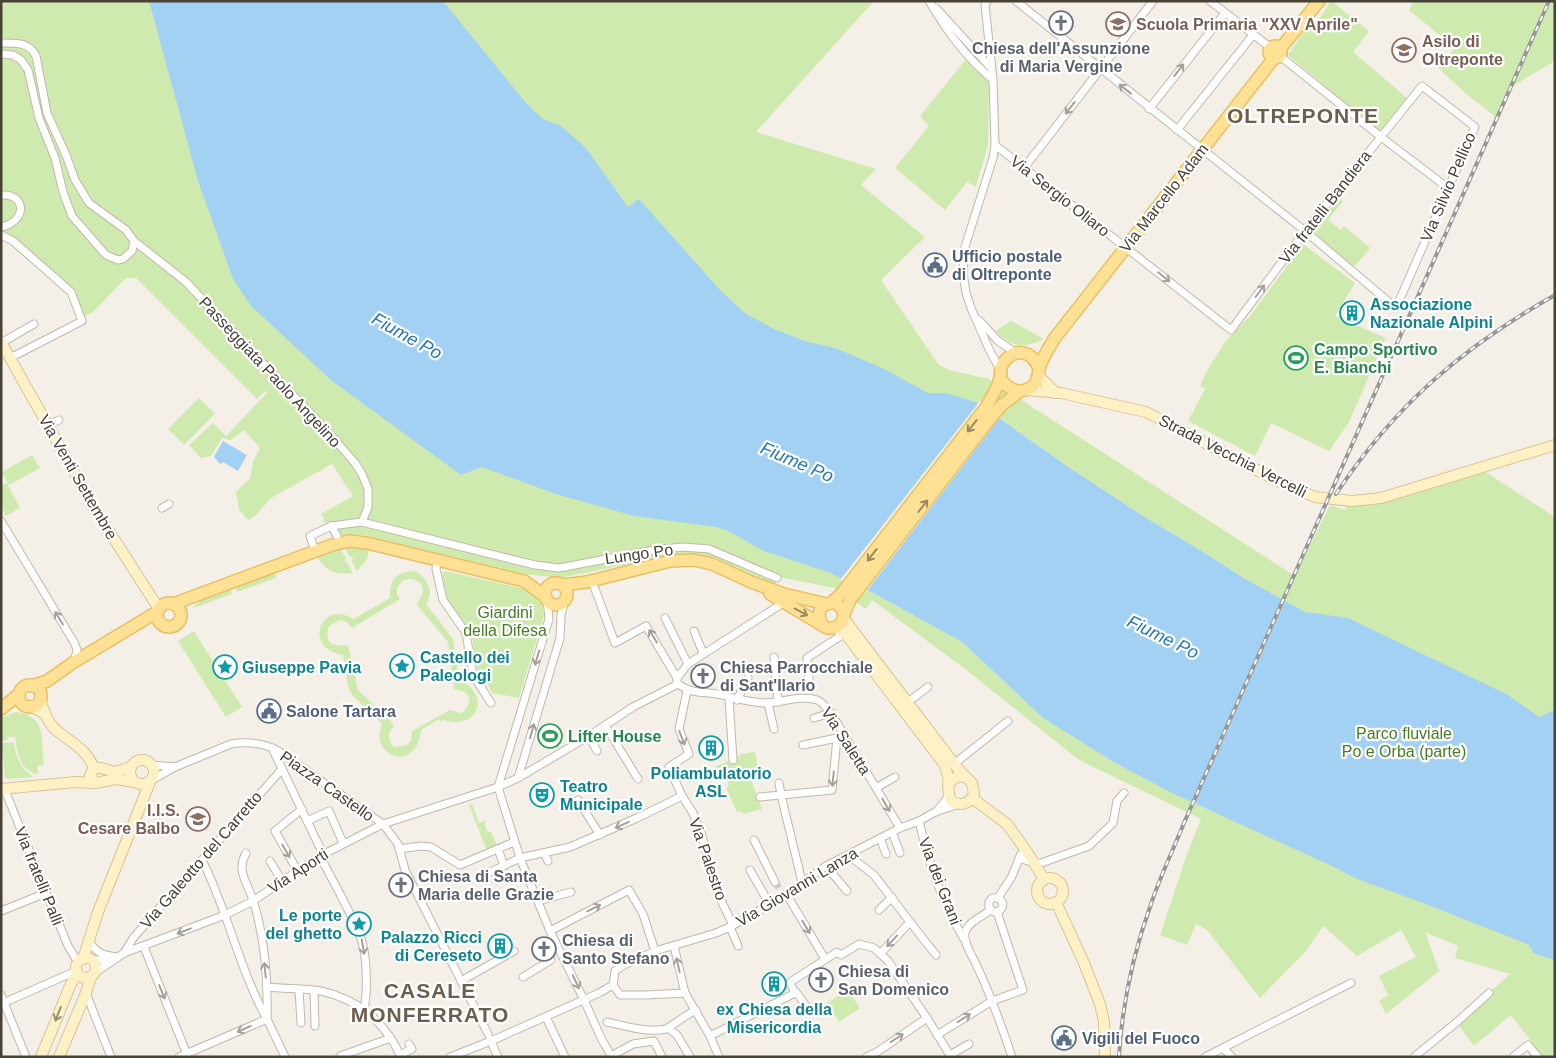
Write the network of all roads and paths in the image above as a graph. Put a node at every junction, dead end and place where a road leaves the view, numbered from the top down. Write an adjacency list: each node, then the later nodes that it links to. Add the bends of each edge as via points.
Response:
1 (987, 1): 12 (street)
2 (1016, 1): 13 (street)
3 (1153, 1): 13 (street)
4 (1210, 1): 7 (street)
5 (930, 2): 12 (street); 14 (street, via 968,58)
6 (1315, 2): 10 (main road, Via Marcello Adam)
7 (1225, 13): 8 (street); 16 (street, one-way to 7)
8 (1254, 35): 10 (street); 17 (street)
9 (1, 43): 27 (street, Passeggiata Paolo Angelino, via 25,44 33,50 47,113 81,192 88,203 126,230)
10 (1276, 53): 18 (street); 20 (main road, Via Marcello Adam)
11 (1, 54): 27 (street, via 13,55 28,70 39,118 72,216 106,256 123,259 132,251)
12 (991, 68): 14 (street)
13 (1100, 70): 16 (street, one-way to 13); 21 (street, one-way to 21)
14 (993, 80): 19 (street)
15 (1422, 86): 18 (street, Via fratelli Bandiera); 22 (street, Via Silvio Pellico, via 1475,127)
16 (1149, 109): 17 (street)
17 (1177, 130): 20 (street)
18 (1381, 137): 22 (street); 25 (street, Via fratelli Bandiera)
19 (995, 145): 21 (street, Via Sergio Oliaro); 29 (street, via 964,250 966,293)
20 (1202, 150): 25 (street); 28 (main road, Via Marcello Adam)
21 (1024, 168): 28 (street, Via Sergio Oliaro)
22 (1448, 188): 25 (street, Via Silvio Pellico, via 1393,306)
23 (1, 195): 24 (street, via 17,198 20,207 19,217 11,225)
24 (1, 227)
25 (1305, 231): 31 (street, Via fratelli Bandiera, one-way to 25)
26 (1, 235): 35 (street, via 13,241 71,292 82,321)
27 (134, 241): 44 (street, Passeggiata Paolo Angelino, via 186,282 349,455 368,489 368,507)
28 (1126, 246): 31 (street, Via Sergio Oliaro, one-way to 31); 32 (main road, Via Marcello Adam)
29 (975, 316): 34 (street, via 998,341); 37 (street)
30 (34, 324): 33 (street, Via Venti Settembre)
31 (1230, 330)
32 (1054, 339): 34 (main road, Via Marcello Adam, via 1032,352); 36 (main road, Via Marcello Adam)
33 (1, 342): 35 (main road, Via Venti Settembre)
34 (1019, 353): 36 (main road, via 1036,360); 37 (main road, via 1006,359)
35 (6, 356): 41 (main road, Via Venti Settembre)
36 (1039, 372): 38 (main road, via 1033,386); 39 (main road)
37 (1000, 376): 38 (main road, via 1007,386); 55 (main road, one-way to 55, via 987,406)
38 (1020, 393): 39 (main road, Strada Vecchia Vercelli); 55 (main road, one-way to 38, via 993,415)
39 (1056, 393): 42 (main road, Strada Vecchia Vercelli, via 1146,412 1290,487 1328,500 1381,498)
40 (59, 420): 41 (street)
41 (48, 425): 61 (main road, Via Venti Settembre, via 96,511)
42 (1555, 445)
43 (1, 521): 70 (street, one-way to 43, via 75,644)
44 (362, 522): 45 (street, Lungo Po); 49 (street, Lungo Po, via 423,541 535,565 559,568 654,550 692,548 709,550)
45 (331, 526): 46 (street); 47 (street, Lungo Po, via 310,536)
46 (337, 536)
47 (315, 550): 48 (main road, via 349,541); 60 (main road, via 202,592)
48 (437, 560): 52 (main road); 85 (street, via 442,600 466,633 473,675)
49 (777, 578)
50 (589, 581): 51 (main road, via 670,561 694,560 712,564); 54 (main road); 56 (main road); 74 (street, one-way to 50, via 646,626 615,643)
51 (751, 582): 58 (main road, via 784,594); 63 (main road, one-way to 63)
52 (529, 583): 53 (main road); 57 (main road)
53 (550, 585): 54 (main road); 57 (main road, via 546,590)
54 (563, 585): 56 (main road)
55 (846, 597): 58 (main road); 64 (main road)
56 (565, 599): 57 (main road, via 556,604); 109 (street, one-way to 56, via 560,638)
57 (548, 602): 115 (street, one-way to 115, via 544,638)
58 (828, 603): 63 (main road, via 818,614); 64 (main road, via 841,607)
59 (780, 605): 68 (street)
60 (177, 608): 61 (main road, via 166,603); 65 (main road, via 179,619 176,624)
61 (158, 610): 65 (main road, via 158,620); 66 (main road)
62 (665, 618): 71 (street)
63 (820, 622): 64 (main road, via 827,628)
64 (842, 624): 79 (street, via 806,658); 84 (main road); 117 (main road, via 944,764)
65 (163, 625): 66 (main road)
66 (135, 626): 70 (main road)
67 (694, 631): 68 (street)
68 (703, 653): 71 (street)
69 (774, 657): 83 (street)
70 (74, 662): 73 (main road)
71 (688, 664): 74 (street)
72 (748, 678): 82 (street)
73 (47, 681): 75 (main road); 80 (main road)
74 (677, 681): 77 (street); 93 (street, Piazza Castello)
75 (32, 686): 78 (main road, via 22,688); 80 (main road, via 38,689)
76 (928, 687): 84 (street)
77 (687, 691): 81 (street, Via Saletta); 120 (street, Via Palestro, one-way to 120, via 679,729 689,754 669,767)
78 (19, 694): 87 (main road, via 20,701); 88 (main road)
79 (810, 694): 83 (street, Via Saletta); 90 (street, Via Saletta)
80 (40, 697): 87 (main road, via 36,704); 89 (main road)
81 (729, 698): 82 (street, Via Saletta); 100 (street)
82 (737, 700): 86 (street, Via Saletta)
83 (778, 702): 86 (street, Via Saletta)
84 (908, 702): 101 (main road)
85 (492, 703)
86 (768, 703): 94 (street)
87 (28, 706): 88 (main road); 89 (main road)
88 (3, 708)
89 (43, 712): 106 (main road, via 54,727 84,751 90,759)
90 (831, 713): 91 (street); 96 (street, Via Saletta)
91 (814, 718)
92 (1008, 721): 101 (street)
93 (605, 725): 95 (street, Piazza Castello); 110 (street)
94 (774, 729)
95 (589, 736): 99 (street); 109 (street, Piazza Castello)
96 (841, 737): 97 (street); 116 (street, Via Saletta); 119 (street, one-way to 119, via 832,790)
97 (803, 744)
98 (272, 747): 104 (street, Piazza Castello, via 248,742 231,744); 105 (street, Piazza Castello); 130 (street, Piazza Castello)
99 (597, 751)
100 (733, 760)
101 (954, 764): 108 (main road)
102 (152, 765): 103 (main road, via 141,760); 104 (street); 111 (main road, via 155,772)
103 (131, 767): 106 (main road, via 115,772 101,768); 112 (main road, via 130,775)
104 (175, 767): 111 (street)
105 (282, 769): 126 (street, Piazza Castello); 151 (street, Via Galeotto del Carretto, via 209,853)
106 (93, 775): 112 (main road); 114 (main road, via 76,782)
107 (895, 777): 116 (street)
108 (966, 777): 117 (main road, via 952,779); 123 (main road, via 974,786)
109 (518, 778): 115 (street, Piazza Castello)
110 (638, 780)
111 (151, 781): 112 (main road, via 142,785); 121 (main road)
112 (136, 783): 121 (main road)
113 (779, 783): 119 (street)
114 (2, 788): 164 (street, Via fratelli Palli)
115 (498, 788): 130 (street, Piazza Castello); 137 (street)
116 (876, 788): 131 (street, Via Saletta, one-way to 131)
117 (948, 792): 125 (main road); 127 (street, Via Giovanni Lanza)
118 (1124, 793): 152 (street, via 1117,801 1113,823 1089,846)
119 (781, 795): 122 (street); 161 (street)
120 (682, 796): 133 (street, one-way to 133); 177 (street, Via Palestro, via 696,821 717,892)
121 (142, 798): 179 (main road)
122 (760, 798)
123 (972, 798): 125 (main road); 136 (main road, via 1007,824)
124 (578, 800): 133 (street)
125 (960, 804): 127 (street, Via Giovanni Lanza)
126 (302, 809): 128 (street, Piazza Castello); 155 (street, one-way to 155, via 275,831)
127 (935, 812): 129 (street, Via Giovanni Lanza)
128 (307, 821): 138 (street, Piazza Castello, via 329,811); 145 (street, Piazza Castello)
129 (919, 821): 131 (street, Via Giovanni Lanza); 180 (street, Via dei Grani, via 937,880)
130 (383, 824): 138 (street, Piazza Castello); 140 (street, Piazza Castello)
131 (900, 828): 132 (street, Via Giovanni Lanza)
132 (892, 832): 134 (street, Via Giovanni Lanza); 143 (street)
133 (600, 835): 142 (street)
134 (880, 838): 144 (street); 146 (street, Via Giovanni Lanza)
135 (754, 840): 160 (street)
136 (1019, 840): 148 (street); 152 (main road)
137 (514, 842): 139 (street); 147 (street)
138 (344, 843): 145 (street, Via Aporti)
139 (498, 848): 140 (street, via 460,865 431,847); 153 (street)
140 (399, 849): 194 (street, Piazza Castello, via 405,870)
141 (246, 853): 168 (street, via 241,862 242,871)
142 (544, 853): 147 (street); 150 (street)
143 (900, 853)
144 (886, 854)
145 (322, 855): 155 (street, Via Aporti); 210 (street, Piazza Castello, one-way to 210, via 361,938 365,964)
146 (848, 855): 154 (street, Via Giovanni Lanza); 166 (street, via 874,876)
147 (520, 858): 153 (street); 169 (street)
148 (1020, 858): 152 (street); 167 (street)
149 (270, 861): 159 (street)
150 (548, 861)
151 (204, 863): 175 (street); 187 (street, Via Galeotto del Carretto, via 193,870)
152 (1034, 863): 158 (main road)
153 (504, 866): 157 (street)
154 (826, 866): 161 (street, Via Giovanni Lanza); 162 (street)
155 (297, 870): 159 (street, Via Aporti)
156 (750, 870): 171 (street)
157 (480, 877)
158 (1044, 879): 170 (main road, via 1051,877 1061,883 1063,894); 170 (main road, via 1037,887 1037,895 1045,903)
159 (282, 881): 168 (street, Via Aporti)
160 (775, 882)
161 (802, 882): 165 (street, Via Giovanni Lanza)
162 (847, 891)
163 (571, 892): 169 (street)
164 (46, 893): 173 (street); 191 (street, Via fratelli Palli, via 68,946)
165 (784, 895): 171 (street, Via Giovanni Lanza); 189 (street, one-way to 189)
166 (892, 897): 172 (street); 176 (street)
167 (998, 898): 174 (street, via 1003,906 1001,910); 174 (street, via 994,897 988,904)
168 (253, 901): 175 (street, Via Aporti); 197 (street, one-way to 168, via 261,930)
169 (538, 901): 178 (street)
170 (1056, 902): 247 (main road, via 1100,1004)
171 (770, 905): 177 (street, Via Giovanni Lanza)
172 (879, 910)
173 (1, 911)
174 (994, 911): 180 (street, via 970,924); 208 (street, via 1022,990)
175 (224, 915): 183 (street, Via Aporti, one-way to 183); 206 (street)
176 (910, 922): 186 (street, one-way to 186); 188 (street)
177 (732, 926): 181 (street, Via Giovanni Lanza); 182 (street, Via Palestro)
178 (550, 931): 185 (street, one-way to 185, via 629,890 642,914); 207 (street, one-way to 207)
179 (88, 939): 187 (street, via 99,953); 191 (main road)
180 (964, 939): 208 (street, Via dei Grani)
181 (674, 946): 185 (street, Via Giovanni Lanza); 201 (street, one-way to 181)
182 (738, 946)
183 (144, 947): 187 (street, Via Aporti); 228 (street, one-way to 228)
184 (514, 951): 194 (street)
185 (655, 951): 196 (street, Via Giovanni Lanza, via 613,969)
186 (881, 953): 189 (street, via 859,944 841,955 837,952); 214 (street)
187 (121, 955): 191 (street); 192 (street)
188 (936, 955)
189 (825, 959): 202 (street, via 790,983)
190 (551, 960): 193 (street)
191 (81, 965): 192 (main road, via 85,978); 192 (main road, via 95,968); 209 (street); 234 (main road, one-way to 234)
192 (92, 975): 200 (main road)
193 (523, 977)
194 (461, 981): 223 (street, Piazza Castello)
195 (1350, 983): 226 (street)
196 (613, 985): 201 (street, via 620,995); 207 (street)
197 (267, 987): 198 (street); 205 (street)
198 (299, 990): 199 (street); 217 (street)
199 (314, 991): 210 (street, via 337,996); 218 (street)
200 (86, 993): 235 (main road); 236 (street)
201 (685, 993): 212 (street)
202 (795, 993): 211 (street); 221 (street)
203 (1489, 993): 250 (street)
204 (1, 995): 209 (street)
205 (267, 998): 206 (street); 215 (street)
206 (256, 1000): 215 (street)
207 (584, 1000): 213 (street); 231 (street)
208 (992, 1001): 220 (street, one-way to 208); 246 (street, Via dei Grani)
209 (3, 1003): 233 (street)
210 (364, 1009): 222 (street)
211 (808, 1009)
212 (696, 1010): 219 (street); 221 (street)
213 (546, 1017): 223 (street); 241 (street)
214 (927, 1018): 220 (street); 227 (street, one-way to 214)
215 (267, 1019): 228 (street, one-way to 228); 238 (street)
216 (607, 1022): 219 (street, via 649,1030)
217 (301, 1023)
218 (315, 1026)
219 (668, 1028): 243 (street, via 677,1035)
220 (937, 1035): 232 (street)
221 (710, 1036): 244 (street)
222 (391, 1038): 229 (street); 230 (street)
223 (490, 1038): 239 (street); 240 (street, Piazza Castello)
224 (409, 1044): 230 (street, via 412,1049)
225 (969, 1044): 232 (street)
226 (1224, 1048): 248 (street); 249 (street)
227 (878, 1054): 245 (street)
228 (188, 1055): 237 (street)
229 (340, 1056)
230 (400, 1056)
231 (611, 1056): 242 (street, via 633,1044 654,1041)
232 (950, 1056)
233 (26, 1057)
234 (41, 1057)
235 (59, 1057)
236 (111, 1057)
237 (179, 1057)
238 (285, 1057)
239 (450, 1057)
240 (498, 1057)
241 (565, 1057)
242 (662, 1057)
243 (690, 1057)
244 (719, 1057)
245 (866, 1057)
246 (1012, 1057)
247 (1105, 1057)
248 (1205, 1057)
249 (1232, 1057)
250 (1414, 1057)
251 (1513, 1057): 252 (street, via 1528,1045)
252 (1538, 1057)

